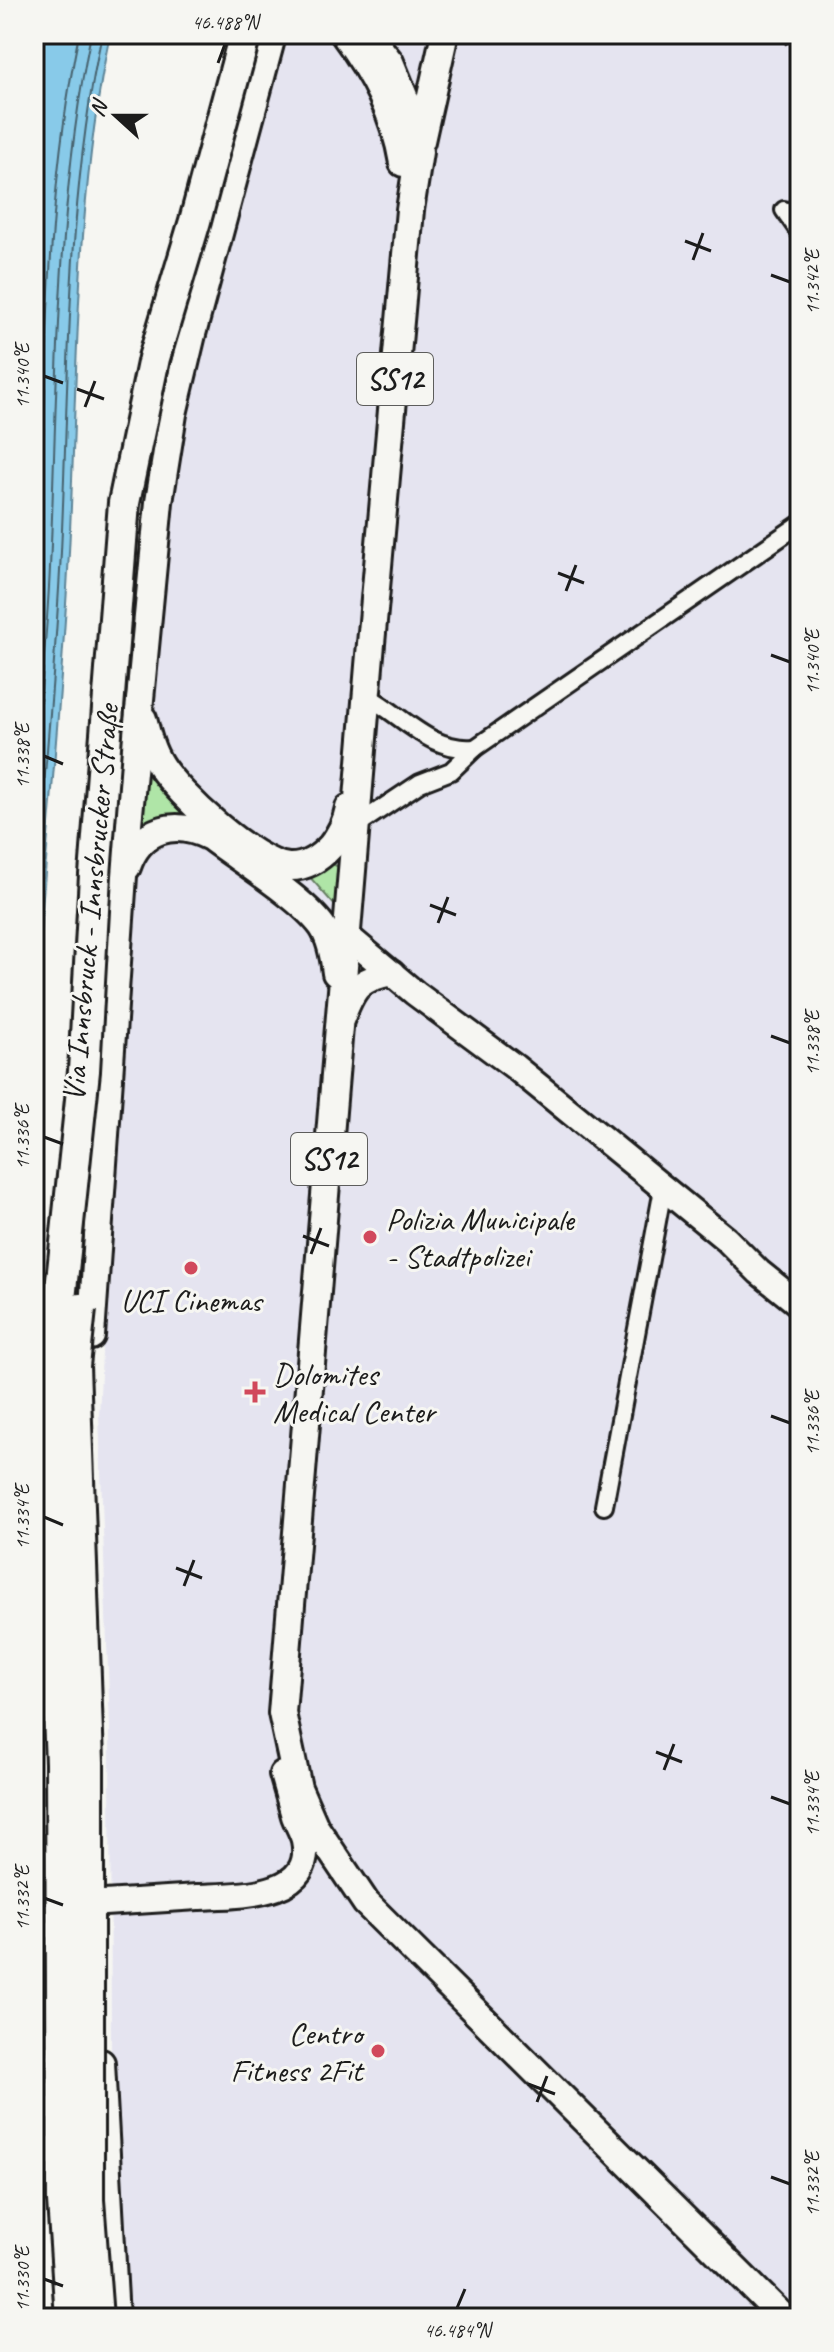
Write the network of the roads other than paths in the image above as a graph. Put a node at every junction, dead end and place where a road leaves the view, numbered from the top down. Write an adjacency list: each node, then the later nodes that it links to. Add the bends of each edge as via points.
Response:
1 (256, 34): 12 (main road, Via Innsbruck - Innsbrucker Straße, via 225,96 213,163 216,247 173,414 159,502); 31 (highway, bridge, via 154,358 124,503 84,1071 53,1366 49,1474 64,1875 63,2201); 32 (highway, bridge, via 247,107 177,350 143,503 103,1071 74,1366 88,1762 88,2200)
2 (344, 34): 7 (main road, via 380,90 399,138)
3 (368, 34): 5 (main road, SS12)
4 (445, 38): 5 (main road, via 428,60 409,68); 6 (main road)
5 (390, 62): 6 (main road, SS12, via 410,111)
6 (419, 152): 7 (main road, SS12)
7 (410, 210): 11 (main road, SS12)
8 (784, 210): 9 (street)
9 (800, 233)
10 (800, 524): 13 (street)
11 (367, 696): 13 (street, via 429,739 456,750); 14 (main road, SS12)
12 (140, 708): 14 (main road, via 158,762 190,802 264,858 289,867 310,863 340,835); 16 (main road, Via Innsbruck - Innsbrucker Straße)
13 (475, 748): 15 (street, via 451,771 420,783)
14 (362, 761): 15 (main road, SS12)
15 (357, 825): 17 (main road, SS12)
16 (123, 876): 19 (main road, via 143,840 168,828 185,827 210,837 322,926 334,958); 23 (main road, Via Innsbruck - Innsbrucker Straße, via 88,1380)
17 (346, 935): 18 (main road); 19 (main road, SS12)
18 (392, 973): 19 (main road, via 358,984); 20 (main road)
19 (341, 1020): 24 (main road, SS12)
20 (663, 1189): 21 (main road); 22 (street)
21 (800, 1305)
22 (604, 1506)
23 (96, 1698): 26 (main road, via 80,1738 73,1805); 27 (main road, Via Innsbruck - Innsbrucker Straße)
24 (282, 1713): 26 (main road, bridge, via 275,1739 305,1855 291,1880 264,1893); 28 (main road, via 298,1788 315,1827 366,1903)
25 (34, 1908): 26 (main road)
26 (73, 1911): 27 (main road, via 75,2012)
27 (101, 2067): 33 (main road, Via Innsbruck - Innsbrucker Straße)
28 (736, 2272): 29 (main road, via 757,2276); 30 (main road)
29 (800, 2312)
30 (776, 2313)
31 (71, 2318)
32 (97, 2318)
33 (115, 2318)

